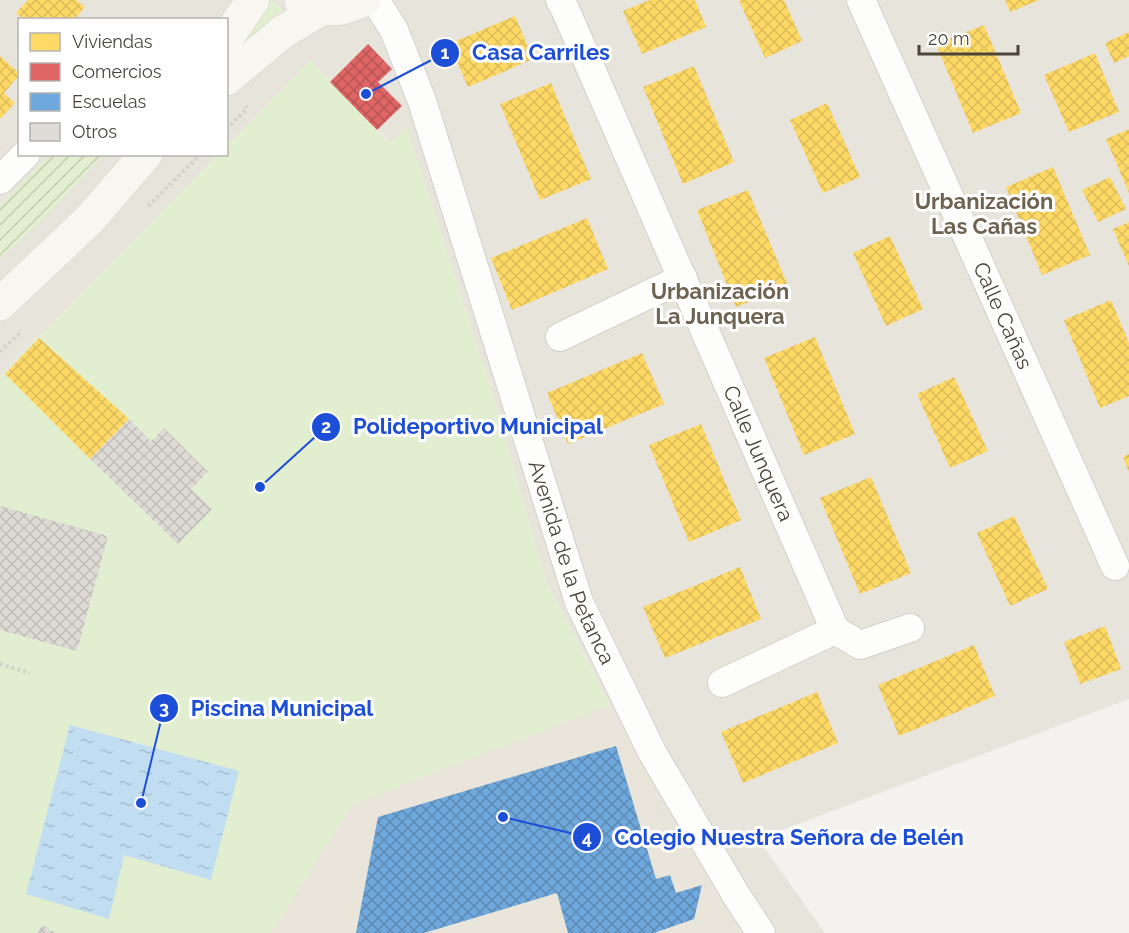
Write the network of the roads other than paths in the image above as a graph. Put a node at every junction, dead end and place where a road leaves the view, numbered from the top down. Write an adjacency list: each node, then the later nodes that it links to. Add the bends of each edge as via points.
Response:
1 (253, 0): 7 (main road)
2 (364, 0): 6 (main road, via 344,10)
3 (375, 0): 19 (street, Avenida de la Petanca, via 394,30 422,101 579,602 652,752)
4 (861, 0): 15 (street, Calle Cañas)
5 (570, 3): 12 (street, Calle Junquera)
6 (309, 4): 8 (main road, via 284,31)
7 (228, 36)
8 (228, 77)
9 (24, 156): 11 (street)
10 (144, 156): 13 (main road, via 90,219)
11 (0, 180)
12 (683, 278): 14 (street); 17 (street, Calle Junquera)
13 (0, 304)
14 (560, 337)
15 (1115, 566)
16 (910, 628): 17 (street, via 860,645)
17 (835, 630): 18 (street)
18 (722, 683)
19 (761, 933)

